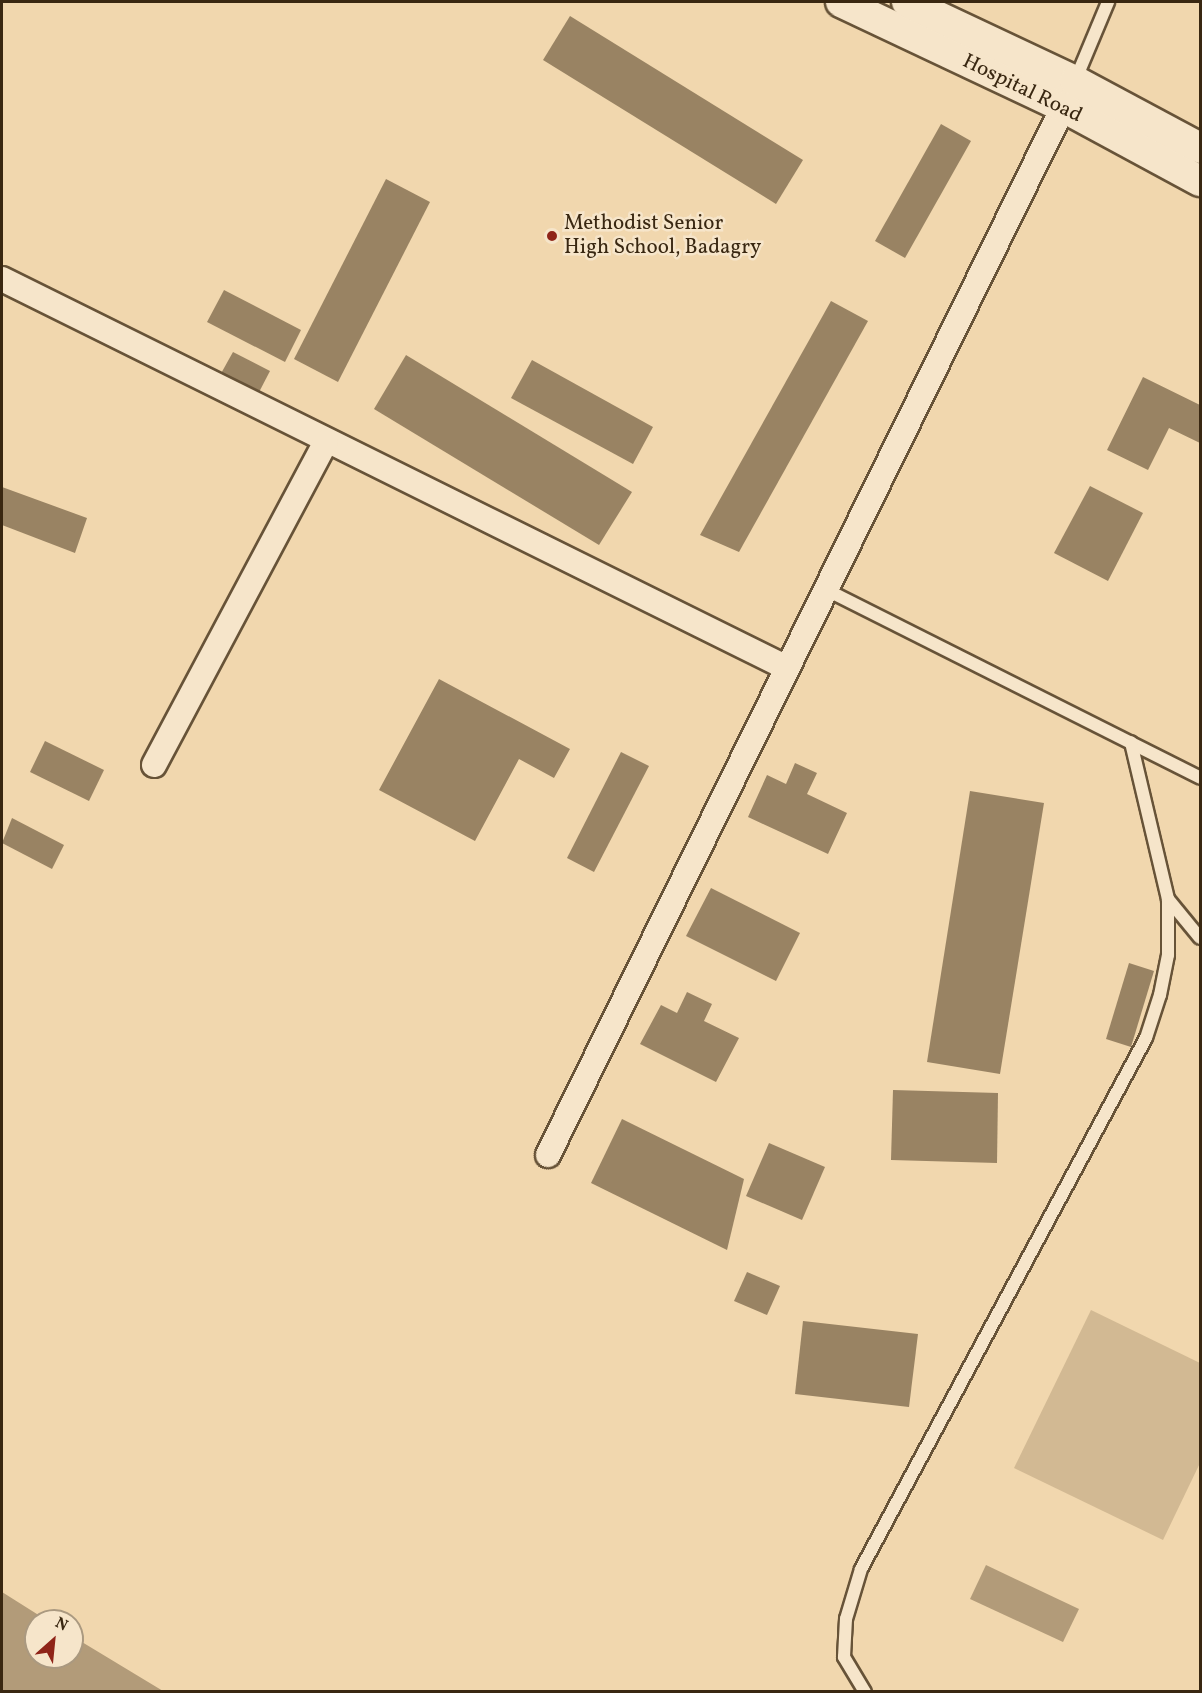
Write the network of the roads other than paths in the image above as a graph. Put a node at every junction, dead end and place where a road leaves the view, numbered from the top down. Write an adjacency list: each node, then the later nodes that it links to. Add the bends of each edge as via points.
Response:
1 (841, 2): 4 (street, Hospital Road)
2 (907, 2): 4 (street, Hospital Road)
3 (1108, 2): 4 (lane)
4 (1069, 94): 5 (street, Hospital Road); 6 (street, Hospital Road); 9 (street)
5 (1200, 148)
6 (1200, 181)
7 (2, 279): 8 (street)
8 (326, 442): 10 (street); 12 (street)
9 (825, 589): 10 (street); 11 (lane)
10 (785, 667): 16 (street)
11 (1131, 742): 13 (lane); 14 (lane)
12 (154, 765)
13 (1200, 778)
14 (1168, 899): 15 (lane); 17 (lane, via 1168,955 1146,1038 861,1569 846,1619 844,1657)
15 (1200, 938)
16 (548, 1155)
17 (865, 1692)

